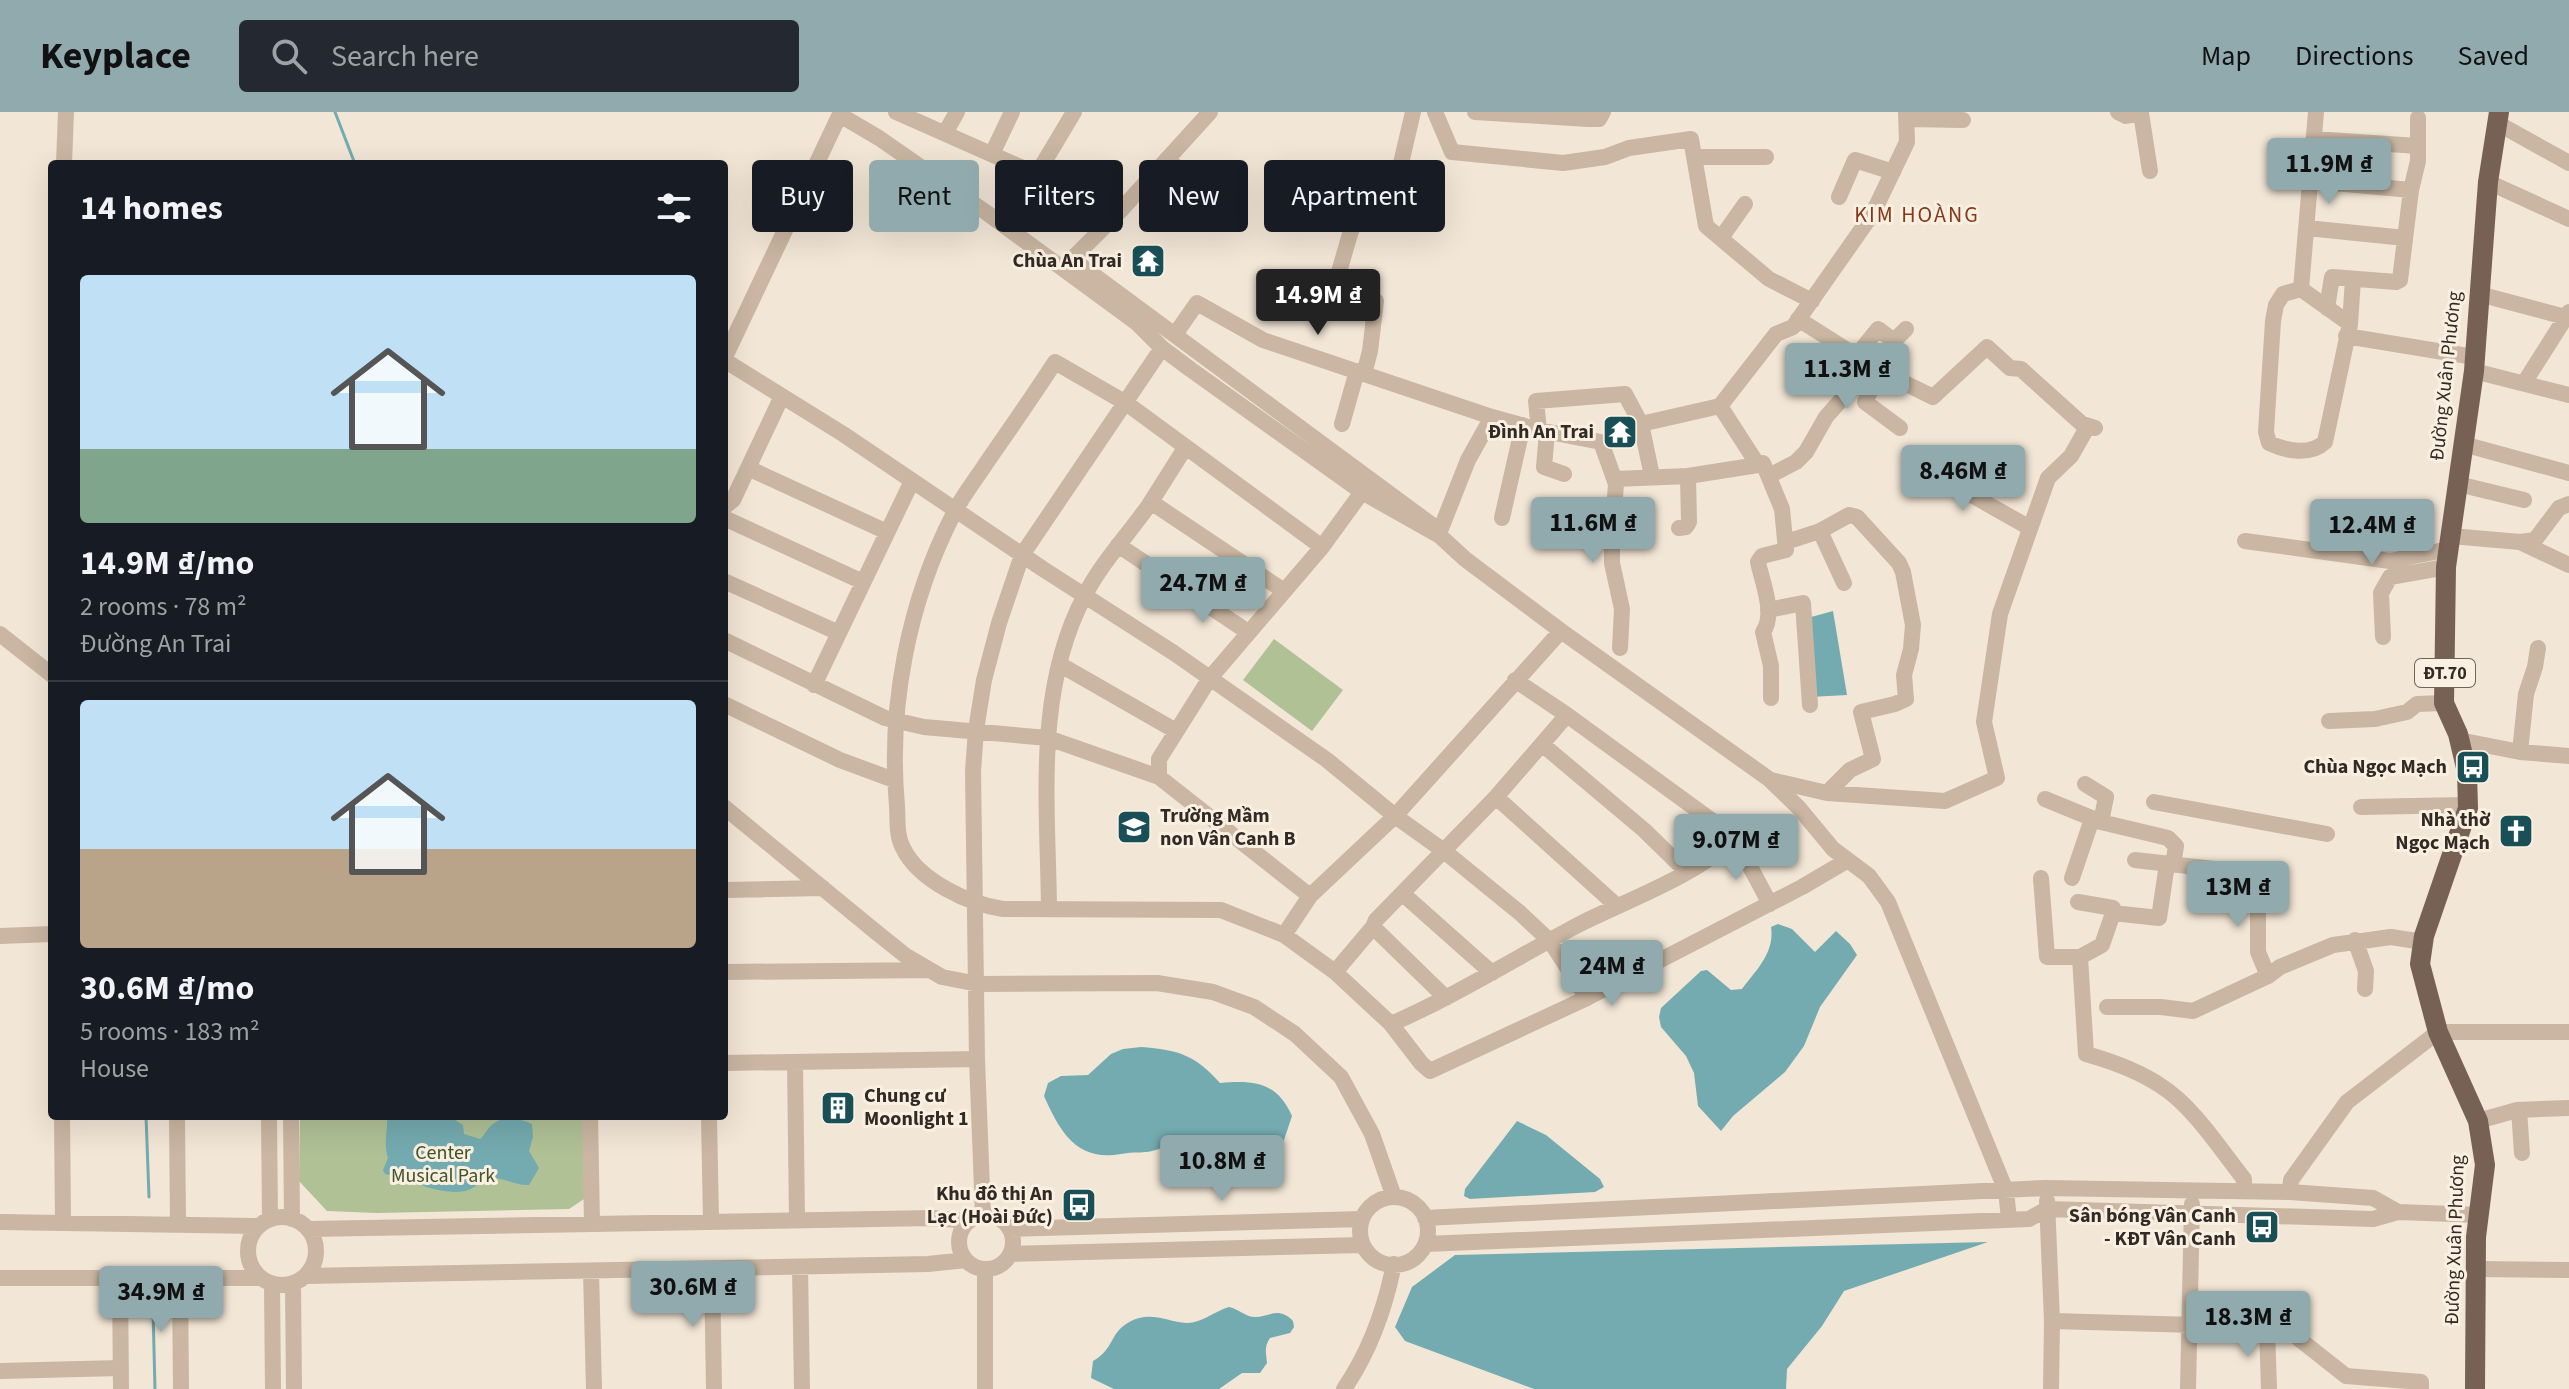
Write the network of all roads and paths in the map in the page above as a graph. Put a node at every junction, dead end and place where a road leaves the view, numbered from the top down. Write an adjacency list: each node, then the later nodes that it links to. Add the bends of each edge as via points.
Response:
1 (66, 112): 26 (street)
2 (957, 112): 18 (street)
3 (1012, 112): 22 (street)
4 (1074, 112): 28 (street)
5 (1210, 112): 25 (street)
6 (1413, 112): 51 (street, via 1398,176 1374,171)
7 (1435, 112): 23 (street, via 1452,152 1563,163 1691,139)
8 (1475, 112): 9 (street, via 1588,119 1599,119)
9 (1603, 112)
10 (2118, 112): 30 (street, via 2141,113)
11 (2316, 112): 19 (street)
12 (840, 113): 44 (street); 58 (street)
13 (906, 114): 18 (street)
14 (1906, 116): 17 (street); 31 (street, via 1907,142)
15 (2498, 117): 29 (street); 33 (main road, Đường Xuân Phương / ĐT.70)
16 (2418, 118): 21 (street)
17 (1963, 120)
18 (945, 133): 22 (street)
19 (2314, 139): 20 (street); 32 (street)
20 (2363, 143): 21 (street); 34 (street)
21 (2418, 146): 35 (street)
22 (992, 154): 27 (street)
23 (1694, 157): 24 (street); 42 (street, via 1706,226)
24 (1766, 157)
25 (1167, 159): 38 (street)
26 (64, 160)
27 (1006, 160)
28 (1045, 160)
29 (2569, 163)
30 (2150, 171)
31 (1893, 172): 36 (street, via 1855,160); 49 (street, via 1873,213)
32 (2312, 181): 34 (street); 40 (street)
33 (2488, 182): 39 (street); 47 (main road, Đường Xuân Phương / ĐT.70)
34 (2361, 185): 35 (street)
35 (2411, 190): 43 (street)
36 (1839, 197)
37 (1745, 204): 42 (street)
38 (1123, 208)
39 (2569, 219)
40 (2307, 228): 43 (street); 46 (street)
41 (1099, 232): 44 (street)
42 (1721, 238): 49 (street, via 1769,279)
43 (2405, 238): 45 (street, via 2400,280)
44 (1067, 263): 56 (street); 57 (street)
45 (2353, 279): 50 (street, via 2332,277); 55 (street)
46 (2301, 289): 50 (street); 55 (street, via 2283,294 2276,305 2269,443 2306,451 2325,442)
47 (2479, 294): 52 (street); 61 (main road, Đường Xuân Phương / ĐT.70)
48 (1376, 301): 62 (street, via 1370,351)
49 (1812, 301): 53 (street)
50 (2327, 308): 55 (street)
51 (1328, 310)
52 (2568, 316): 63 (street)
53 (1798, 319): 60 (street); 67 (street, via 1776,334)
54 (1906, 329): 60 (street, via 1894,341 1878,329)
55 (2348, 330): 61 (street)
56 (1176, 333): 62 (street, via 1197,303 1263,340); 68 (street, via 1440,531)
57 (1162, 348): 66 (street); 86 (street)
58 (728, 351)
59 (728, 362): 65 (street)
60 (1868, 363): 72 (street, via 1865,402); 78 (street, via 1806,452 1796,462); 95 (street, via 1933,397 1987,347 2010,368 2021,369 2082,424 2093,427 2048,478)
61 (2474, 364): 63 (street); 74 (main road, Đường Xuân Phương / ĐT.70)
62 (1360, 372): 68 (street); 69 (street)
63 (2524, 383): 64 (street)
64 (2569, 395)
65 (782, 396): 77 (street); 84 (street)
66 (1126, 403): 75 (street); 91 (street, via 1055,362); 104 (street)
67 (1720, 406): 70 (street); 78 (street)
68 (1492, 417): 71 (street)
69 (1342, 424)
70 (1641, 424): 73 (street, via 1625,394 1536,401); 81 (street)
71 (1523, 425): 73 (street); 92 (street)
72 (1900, 428)
73 (1543, 431): 80 (street, via 1544,467); 83 (street, via 1601,442)
74 (2463, 444): 79 (street); 85 (main road, Đường Xuân Phương / ĐT.70)
75 (1185, 448): 88 (street); 102 (street)
76 (1915, 463): 95 (street)
77 (748, 468): 89 (street); 97 (street)
78 (1763, 471): 82 (street); 99 (street, via 1782,509)
79 (2569, 473)
80 (1564, 474)
81 (1652, 476): 82 (street); 83 (street)
82 (1688, 476): 94 (street, via 1689,522)
83 (1615, 479): 118 (street, via 1612,563 1622,609)
84 (912, 481): 91 (street); 97 (street)
85 (2458, 484): 87 (street); 103 (main road, Đường Xuân Phương / ĐT.70)
86 (1362, 492): 102 (street); 112 (street, via 1425,526)
87 (2524, 500)
88 (1151, 502): 101 (street); 109 (street)
89 (728, 504)
90 (2569, 504): 100 (street, via 2559,508 2535,540)
91 (955, 510): 104 (street); 130 (street, via 916,607)
92 (1502, 518)
93 (728, 520): 106 (street)
94 (1679, 528)
95 (2030, 528): 143 (street, via 2000,614 1985,710 1997,778 1945,801)
96 (1820, 531): 99 (street); 108 (street); 143 (street, via 1849,515 1857,517 1899,563 1913,625 1905,700 1861,712 1873,759 1850,770)
97 (887, 532): 106 (street)
98 (2245, 541): 103 (street, via 2390,561)
99 (1786, 542): 111 (street, via 1786,550 1758,562)
100 (2520, 542): 103 (street); 105 (street)
101 (1118, 545): 110 (street); 113 (street)
102 (1322, 547): 109 (street)
103 (2449, 551): 116 (street, via 2390,577 2381,593); 126 (main road, Đường Xuân Phương / ĐT.70)
104 (1022, 555): 110 (street); 132 (street, via 984,680)
105 (2569, 565)
106 (863, 582): 114 (street)
107 (728, 583): 114 (street)
108 (1844, 583)
109 (1284, 591): 113 (street)
110 (1084, 595): 120 (street); 122 (street)
111 (1768, 610): 125 (street, via 1769,625 1763,632); 127 (street, via 1803,603)
112 (1561, 631): 123 (street); 140 (street)
113 (1248, 632): 122 (street)
114 (839, 633): 124 (street)
115 (0, 634): 121 (street)
116 (2383, 637)
117 (728, 642): 124 (street)
118 (1620, 648)
119 (2538, 648): 137 (street)
120 (1059, 664): 133 (street); 134 (street)
121 (48, 672)
122 (1210, 678): 133 (street); 150 (street, via 1327,760)
123 (1515, 680): 129 (street); 150 (street)
124 (814, 685): 130 (street)
125 (1771, 698)
126 (2444, 703): 131 (street, via 2417,704 2407,712 2375,719); 135 (main road, Đường Xuân Phương / ĐT.70)
127 (1810, 705)
128 (728, 706): 141 (street)
129 (1567, 715): 136 (street); 153 (street, via 1722,828)
130 (897, 721): 132 (street); 141 (street)
131 (2329, 721)
132 (976, 730): 134 (street); 166 (street)
133 (1176, 731): 139 (street, via 1159,759)
134 (1048, 738): 139 (street); 169 (street)
135 (2459, 740): 137 (street); 147 (main road, Đường Xuân Phương / ĐT.70, via 2467,772)
136 (1543, 745): 144 (street); 158 (street)
137 (2520, 752): 138 (street)
138 (2569, 756)
139 (1159, 777): 164 (street)
140 (1769, 779): 143 (street); 155 (street)
141 (894, 780): 166 (street, via 904,852 940,884)
142 (2085, 784): 151 (street, via 2106,797)
143 (1827, 793)
144 (1496, 797): 154 (street); 168 (street)
145 (2045, 799): 151 (street)
146 (2154, 802): 152 (street)
147 (2467, 805): 148 (street); 177 (main road, Đường Xuân Phương / ĐT.70)
148 (2361, 807)
149 (728, 810): 161 (street)
150 (1395, 816): 154 (street); 164 (street)
151 (2097, 820): 157 (street, via 2168,838 2176,846); 160 (street)
152 (2327, 834)
153 (1731, 840): 158 (street); 167 (street)
154 (1444, 851): 163 (street); 176 (street)
155 (1848, 860): 167 (street); 207 (street, via 1869,876 1888,902)
156 (2135, 860): 157 (street)
157 (2170, 864): 170 (street, via 2159,918); 183 (street, via 2258,874 2258,952)
158 (1687, 872): 168 (street)
159 (2041, 878): 178 (street, via 2047,957)
160 (2072, 878)
161 (823, 888): 162 (street); 179 (street)
162 (728, 890)
163 (1403, 894): 171 (street); 182 (street)
164 (1310, 896): 173 (street)
165 (2078, 902): 170 (street, via 2113,908)
166 (976, 904): 169 (street); 184 (street)
167 (1770, 904): 187 (street)
168 (1617, 906): 176 (street)
169 (1049, 909): 173 (street, via 1215,909)
170 (2113, 913): 178 (street, via 2102,945)
171 (1373, 927): 181 (street); 186 (street)
172 (48, 934): 174 (street)
173 (1284, 935): 181 (street)
174 (0, 936)
175 (2355, 940): 177 (street, via 2391,937); 183 (street); 185 (street, via 2366,971)
176 (1550, 941): 182 (street); 187 (street)
177 (2423, 942): 190 (main road, Đường Xuân Phương / ĐT.70, via 2420,964)
178 (2080, 957): 209 (street, via 2086,1054 2162,1086 2244,1179)
179 (930, 970): 180 (street); 184 (street)
180 (728, 972)
181 (1335, 972): 189 (street)
182 (1492, 973): 186 (street)
183 (2268, 976): 188 (street, via 2193,1011)
184 (978, 984): 192 (street); 210 (street, via 1157,983 1213,992 1254,1007 1295,1034 1341,1077 1372,1134)
185 (2365, 989)
186 (1446, 998): 189 (street)
187 (1587, 998): 189 (street, via 1430,1071)
188 (2107, 1007)
189 (1391, 1024)
190 (2438, 1032): 191 (street); 203 (main road, Đường Xuân Phương / ĐT.70); 205 (street, via 2347,1102)
191 (2569, 1032)
192 (977, 1059): 193 (street); 215 (street)
193 (795, 1062): 194 (street); 220 (street)
194 (728, 1063)
195 (2569, 1108): 196 (street)
196 (2519, 1110): 203 (street); 204 (street)
197 (62, 1120): 224 (street)
198 (177, 1120): 225 (street)
199 (269, 1120): 222 (street)
200 (291, 1120): 217 (street)
201 (590, 1120): 226 (street)
202 (709, 1120): 223 (street)
203 (2478, 1121): 214 (main road, Đường Xuân Phương / ĐT.70, via 2485,1165)
204 (2522, 1153)
205 (2290, 1186): 209 (street); 212 (street, via 2373,1198)
206 (2045, 1188): 207 (street); 208 (street); 211 (street)
207 (2006, 1191): 216 (street); 219 (street)
208 (2191, 1191): 209 (street); 213 (street)
209 (2244, 1191)
210 (1394, 1197): 216 (street, via 1415,1204); 218 (street, via 1373,1204)
211 (2047, 1209): 213 (street); 219 (street, via 2029,1219); 245 (street)
212 (2398, 1212): 213 (street, via 2373,1219); 214 (street)
213 (2192, 1213): 246 (street)
214 (2480, 1215): 237 (main road, Đường Xuân Phương / ĐT.70)
215 (976, 1218): 220 (street); 228 (street, via 996,1217); 232 (street, via 959,1236)
216 (1425, 1218): 229 (street)
217 (292, 1219): 222 (street); 227 (street)
218 (1362, 1219): 228 (street); 230 (street)
219 (2009, 1219): 229 (street)
220 (797, 1220): 223 (street)
221 (0, 1222): 224 (street)
222 (265, 1222): 225 (street); 244 (street, via 252,1234 248,1255)
223 (711, 1222): 226 (street)
224 (63, 1223): 225 (street)
225 (178, 1224)
226 (592, 1224): 227 (street)
227 (309, 1229): 243 (street, via 317,1250 315,1262)
228 (1010, 1229): 231 (street)
229 (1426, 1244): 233 (street, via 1411,1261)
230 (1363, 1245): 231 (street); 233 (street, via 1378,1261)
231 (1010, 1254): 236 (street, via 998,1266)
232 (966, 1260): 234 (street); 236 (street)
233 (1394, 1264): 261 (street, via 1370,1345)
234 (800, 1267): 235 (street); 258 (street)
235 (712, 1269): 239 (street); 257 (street)
236 (985, 1269): 248 (street)
237 (2476, 1269): 238 (street); 266 (main road, Đường Xuân Phương / ĐT.70)
238 (2569, 1270)
239 (591, 1271): 243 (street); 256 (street)
240 (0, 1278): 241 (street)
241 (120, 1278): 242 (street); 249 (street)
242 (180, 1279): 244 (street); 253 (street)
243 (299, 1280): 244 (street, via 279,1286); 255 (street)
244 (266, 1281): 254 (street)
245 (2052, 1321): 246 (street); 262 (street)
246 (2190, 1325): 247 (street); 263 (street)
247 (2267, 1327): 251 (street, via 2289,1331); 264 (street)
248 (987, 1347): 259 (street); 260 (street)
249 (121, 1368): 250 (street); 252 (street)
250 (0, 1371)
251 (2346, 1383): 265 (street, via 2421,1382)
252 (121, 1389)
253 (181, 1389)
254 (273, 1389)
255 (294, 1389)
256 (594, 1389)
257 (714, 1389)
258 (802, 1389)
259 (985, 1389)
260 (995, 1389)
261 (1344, 1389)
262 (2051, 1389)
263 (2188, 1389)
264 (2269, 1389)
265 (2421, 1389)
266 (2475, 1389)

